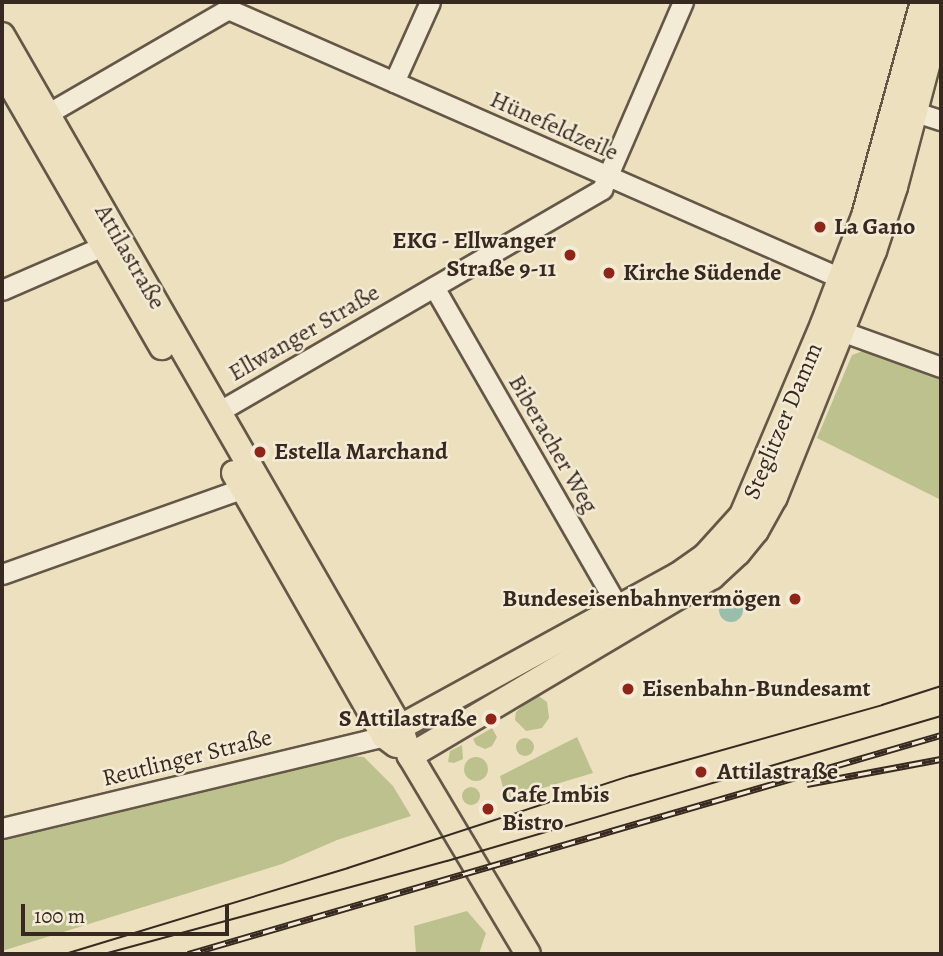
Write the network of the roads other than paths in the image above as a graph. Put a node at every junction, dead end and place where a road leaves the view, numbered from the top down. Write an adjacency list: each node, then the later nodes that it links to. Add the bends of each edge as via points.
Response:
1 (430, 2): 8 (street)
2 (682, 2): 12 (street, Ellwanger Straße)
3 (923, 2): 9 (main road, Steglitzer Damm)
4 (228, 5): 8 (street, Hünefeldzeile); 10 (street)
5 (941, 13): 9 (main road, Steglitzer Damm)
6 (2, 34): 10 (main road, Attilastraße)
7 (2, 71): 13 (main road, Attilastraße)
8 (394, 82): 12 (street, Hünefeldzeile)
9 (905, 108): 11 (street); 14 (main road, Steglitzer Damm, via 872,192)
10 (47, 114): 13 (main road, Attilastraße)
11 (941, 120)
12 (607, 176): 14 (street, Hünefeldzeile); 15 (street, Ellwanger Straße, via 602,189)
13 (111, 241): 16 (street); 19 (main road, Attilastraße); 20 (main road, Attilastraße)
14 (851, 282): 17 (main road, Steglitzer Damm)
15 (434, 287): 19 (street, Ellwanger Straße); 22 (street, Biberacher Weg)
16 (2, 290)
17 (832, 328): 18 (street); 22 (main road, Steglitzer Damm, via 775,497 756,531 712,577)
18 (941, 367)
19 (218, 412): 20 (main road, Attilastraße)
20 (250, 484): 21 (street); 23 (main road, Attilastraße)
21 (2, 574)
22 (624, 617): 23 (main road, Steglitzer Damm); 24 (main road, Steglitzer Damm)
23 (393, 732): 24 (main road, Attilastraße); 25 (street, Reutlinger Straße)
24 (410, 756): 26 (main road, Attilastraße)
25 (2, 828)
26 (517, 950)

